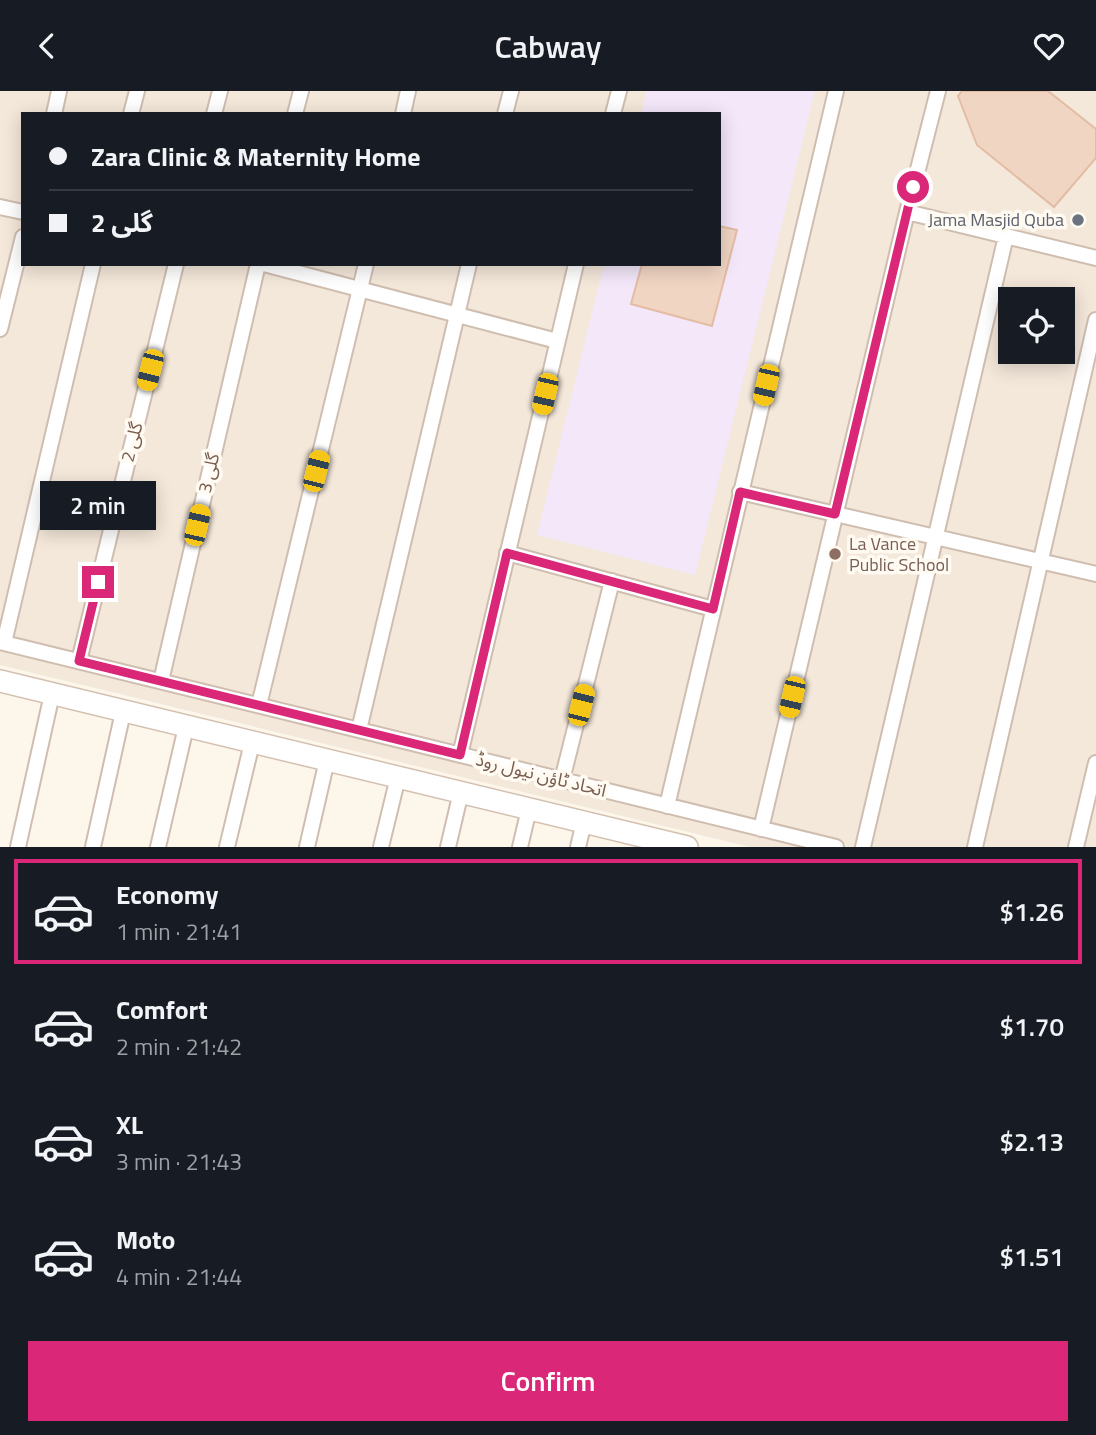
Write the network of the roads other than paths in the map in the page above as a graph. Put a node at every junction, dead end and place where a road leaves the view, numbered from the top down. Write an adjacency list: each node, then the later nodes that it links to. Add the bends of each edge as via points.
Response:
1 (60, 91): 10 (street)
2 (137, 91): 11 (street)
3 (220, 91): 12 (street)
4 (300, 91): 13 (street)
5 (408, 91): 14 (street)
6 (511, 91): 15 (street)
7 (619, 91): 16 (street)
8 (835, 91): 35 (street)
9 (938, 91): 19 (street)
10 (55, 112)
11 (132, 112)
12 (215, 112)
13 (295, 112)
14 (403, 112)
15 (506, 112)
16 (614, 112)
17 (0, 207): 18 (street)
18 (21, 212)
19 (907, 212): 20 (street); 36 (street)
20 (1006, 236): 22 (street); 37 (street)
21 (21, 245): 33 (street)
22 (1096, 258)
23 (93, 266): 43 (street)
24 (176, 266): 44 (street, گلی 2)
25 (258, 266): 46 (street, گلی 3)
26 (272, 266): 30 (street)
27 (366, 266): 30 (street)
28 (469, 266): 31 (street)
29 (576, 266): 34 (street)
30 (360, 289): 31 (street); 48 (street)
31 (457, 315): 34 (street); 51 (street)
32 (1096, 320): 39 (street)
33 (0, 330)
34 (557, 341): 38 (street)
35 (740, 492): 36 (street); 42 (street)
36 (835, 514): 37 (street); 62 (street)
37 (936, 537): 39 (street); 74 (street)
38 (507, 553): 41 (street); 53 (street)
39 (1041, 561): 40 (street); 75 (street)
40 (1096, 574)
41 (612, 581): 42 (street); 57 (street)
42 (713, 609): 59 (street)
43 (2, 643): 44 (street, اتحاد ٹاؤن نیول روڈ)
44 (79, 661): 46 (street, اتحاد ٹاؤن نیول روڈ)
45 (0, 681): 47 (street)
46 (161, 681): 48 (street, اتحاد ٹاؤن نیول روڈ)
47 (52, 694): 49 (street); 64 (street)
48 (259, 705): 51 (street, اتحاد ٹاؤن نیول روڈ)
49 (123, 712): 50 (street); 65 (street)
50 (186, 727): 52 (street); 66 (street)
51 (359, 730): 53 (street, اتحاد ٹاؤن نیول روڈ)
52 (252, 743): 54 (street); 67 (street)
53 (460, 755): 57 (street, اتحاد ٹاؤن نیول روڈ)
54 (327, 760): 56 (street); 68 (street)
55 (1096, 763): 76 (street)
56 (398, 777): 58 (street); 69 (street)
57 (562, 780): 59 (street, اتحاد ٹاؤن نیول روڈ)
58 (461, 792): 60 (street); 70 (street)
59 (667, 806): 62 (street, اتحاد ٹاؤن نیول روڈ)
60 (528, 809): 61 (street); 71 (street)
61 (584, 822): 63 (street); 72 (street)
62 (761, 828): 73 (street, اتحاد ٹاؤن نیول روڈ)
63 (677, 846)
64 (18, 847)
65 (93, 847)
66 (158, 847)
67 (227, 847)
68 (307, 847)
69 (382, 847)
70 (448, 847)
71 (520, 847)
72 (578, 847)
73 (836, 847)
74 (863, 847)
75 (975, 847)
76 (1076, 847)

